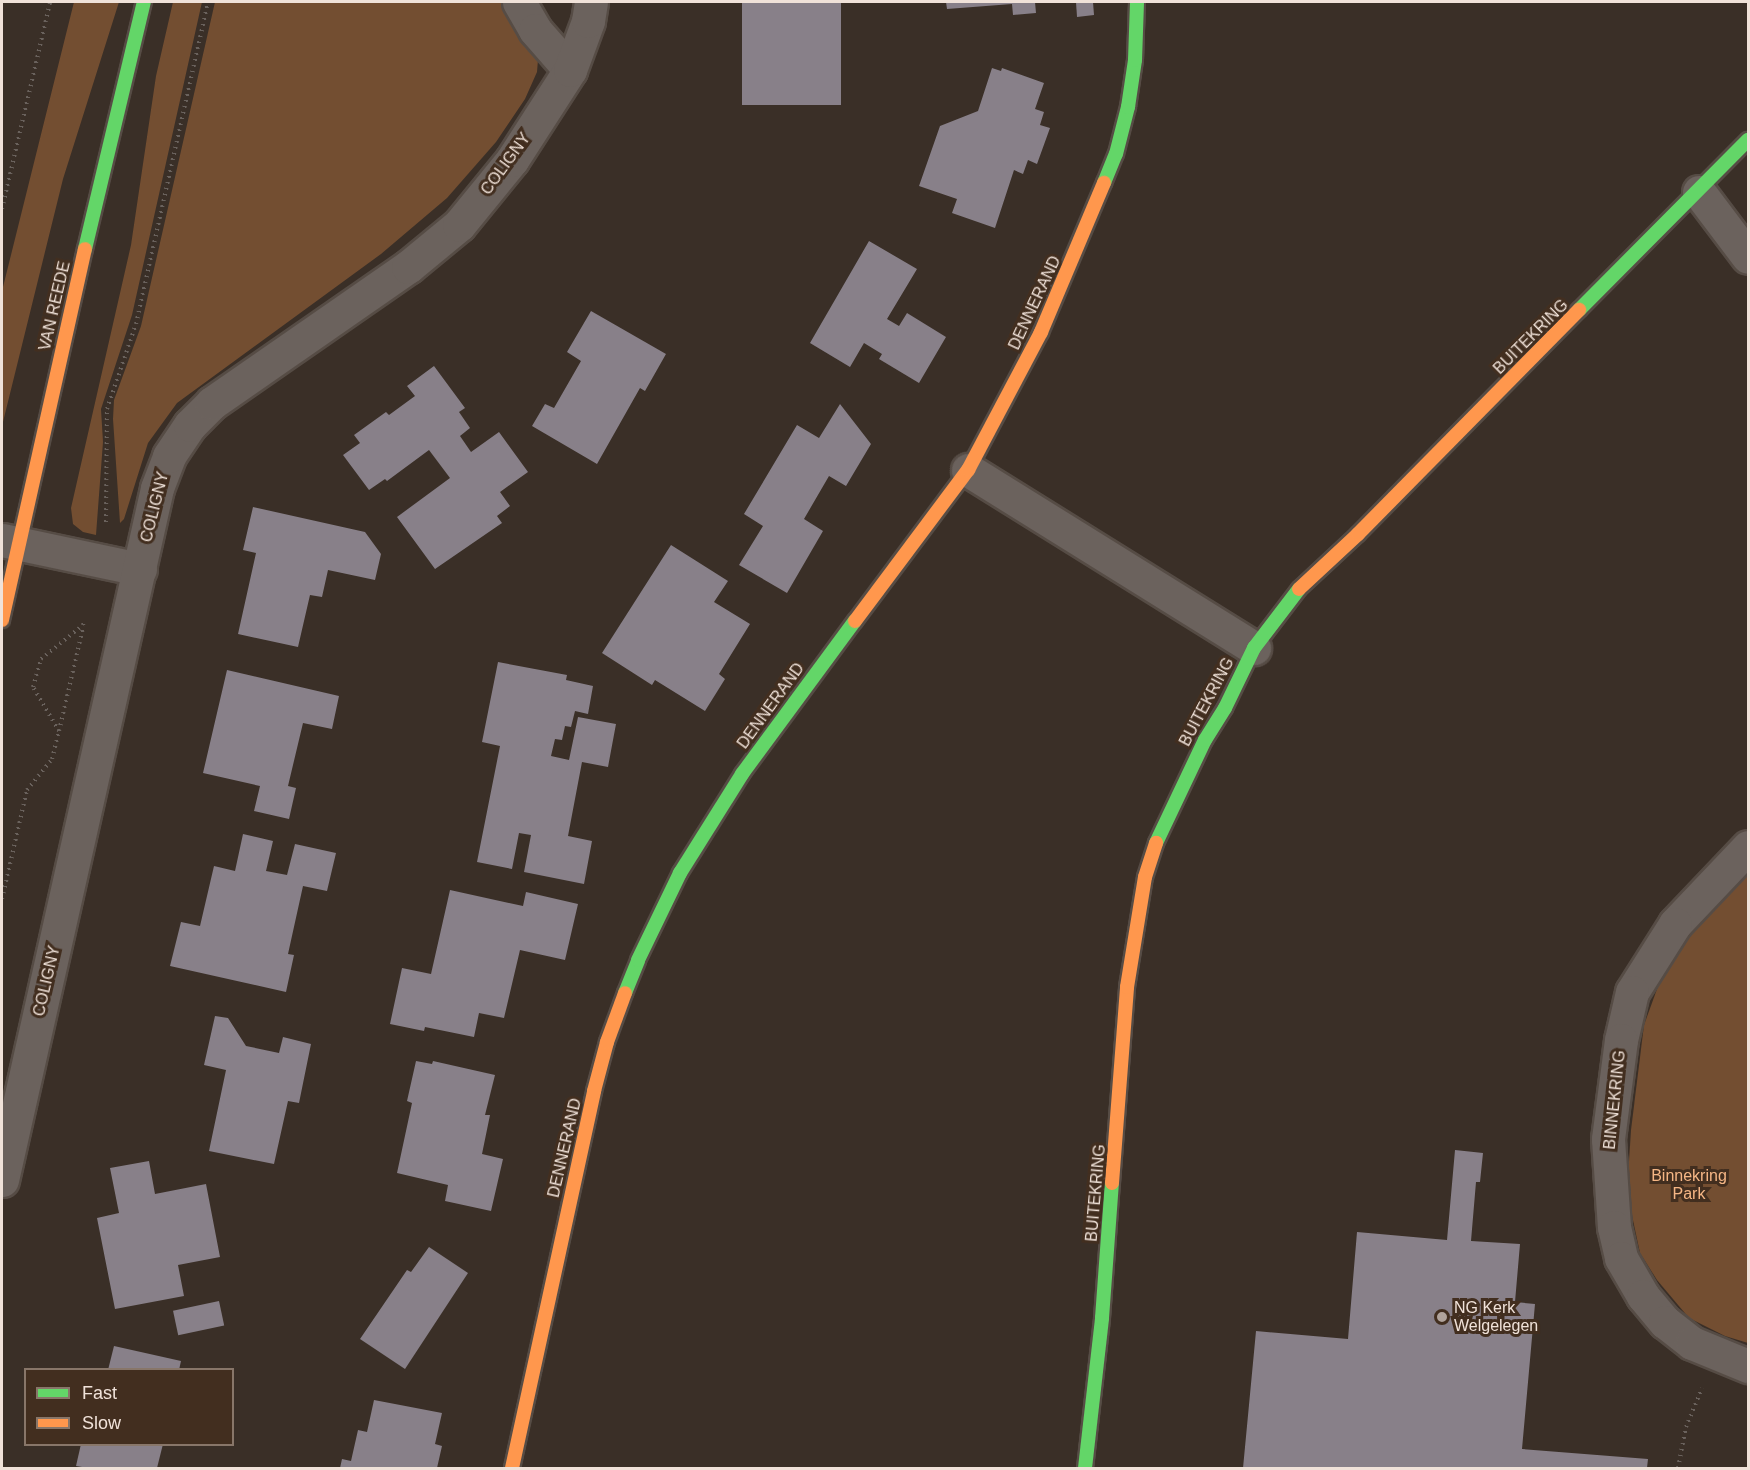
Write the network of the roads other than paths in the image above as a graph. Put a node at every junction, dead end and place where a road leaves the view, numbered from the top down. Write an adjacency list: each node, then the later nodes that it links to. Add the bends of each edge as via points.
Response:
1 (144, 2): 10 (street, VAN REEDE)
2 (519, 2): 5 (street, via 535,30)
3 (591, 2): 5 (street, COLIGNY)
4 (1137, 2): 9 (street, DENNERAND, via 1135,60 1116,154 1041,332)
5 (570, 70): 11 (street, COLIGNY, via 513,160 459,225 408,267 212,403 190,425 169,456 157,488)
6 (1749, 140): 7 (street, BUITEKRING)
7 (1699, 192): 8 (street); 13 (street, BUITEKRING, via 1296,592)
8 (1749, 257)
9 (968, 470): 13 (street); 17 (street, DENNERAND, via 742,774 680,873 654,923 607,1041)
10 (10, 541): 11 (street); 12 (street, VAN REEDE)
11 (140, 569): 15 (street, COLIGNY)
12 (2, 620)
13 (1254, 648): 18 (street, BUITEKRING, via 1176,799 1145,877 1127,987 1102,1318)
14 (1749, 847): 16 (street, BINNEKRING, via 1675,924 1632,992 1621,1040 1608,1139 1614,1227 1621,1258 1643,1296 1665,1322 1692,1343)
15 (2, 1180)
16 (1749, 1366)
17 (512, 1468)
18 (1085, 1468)

